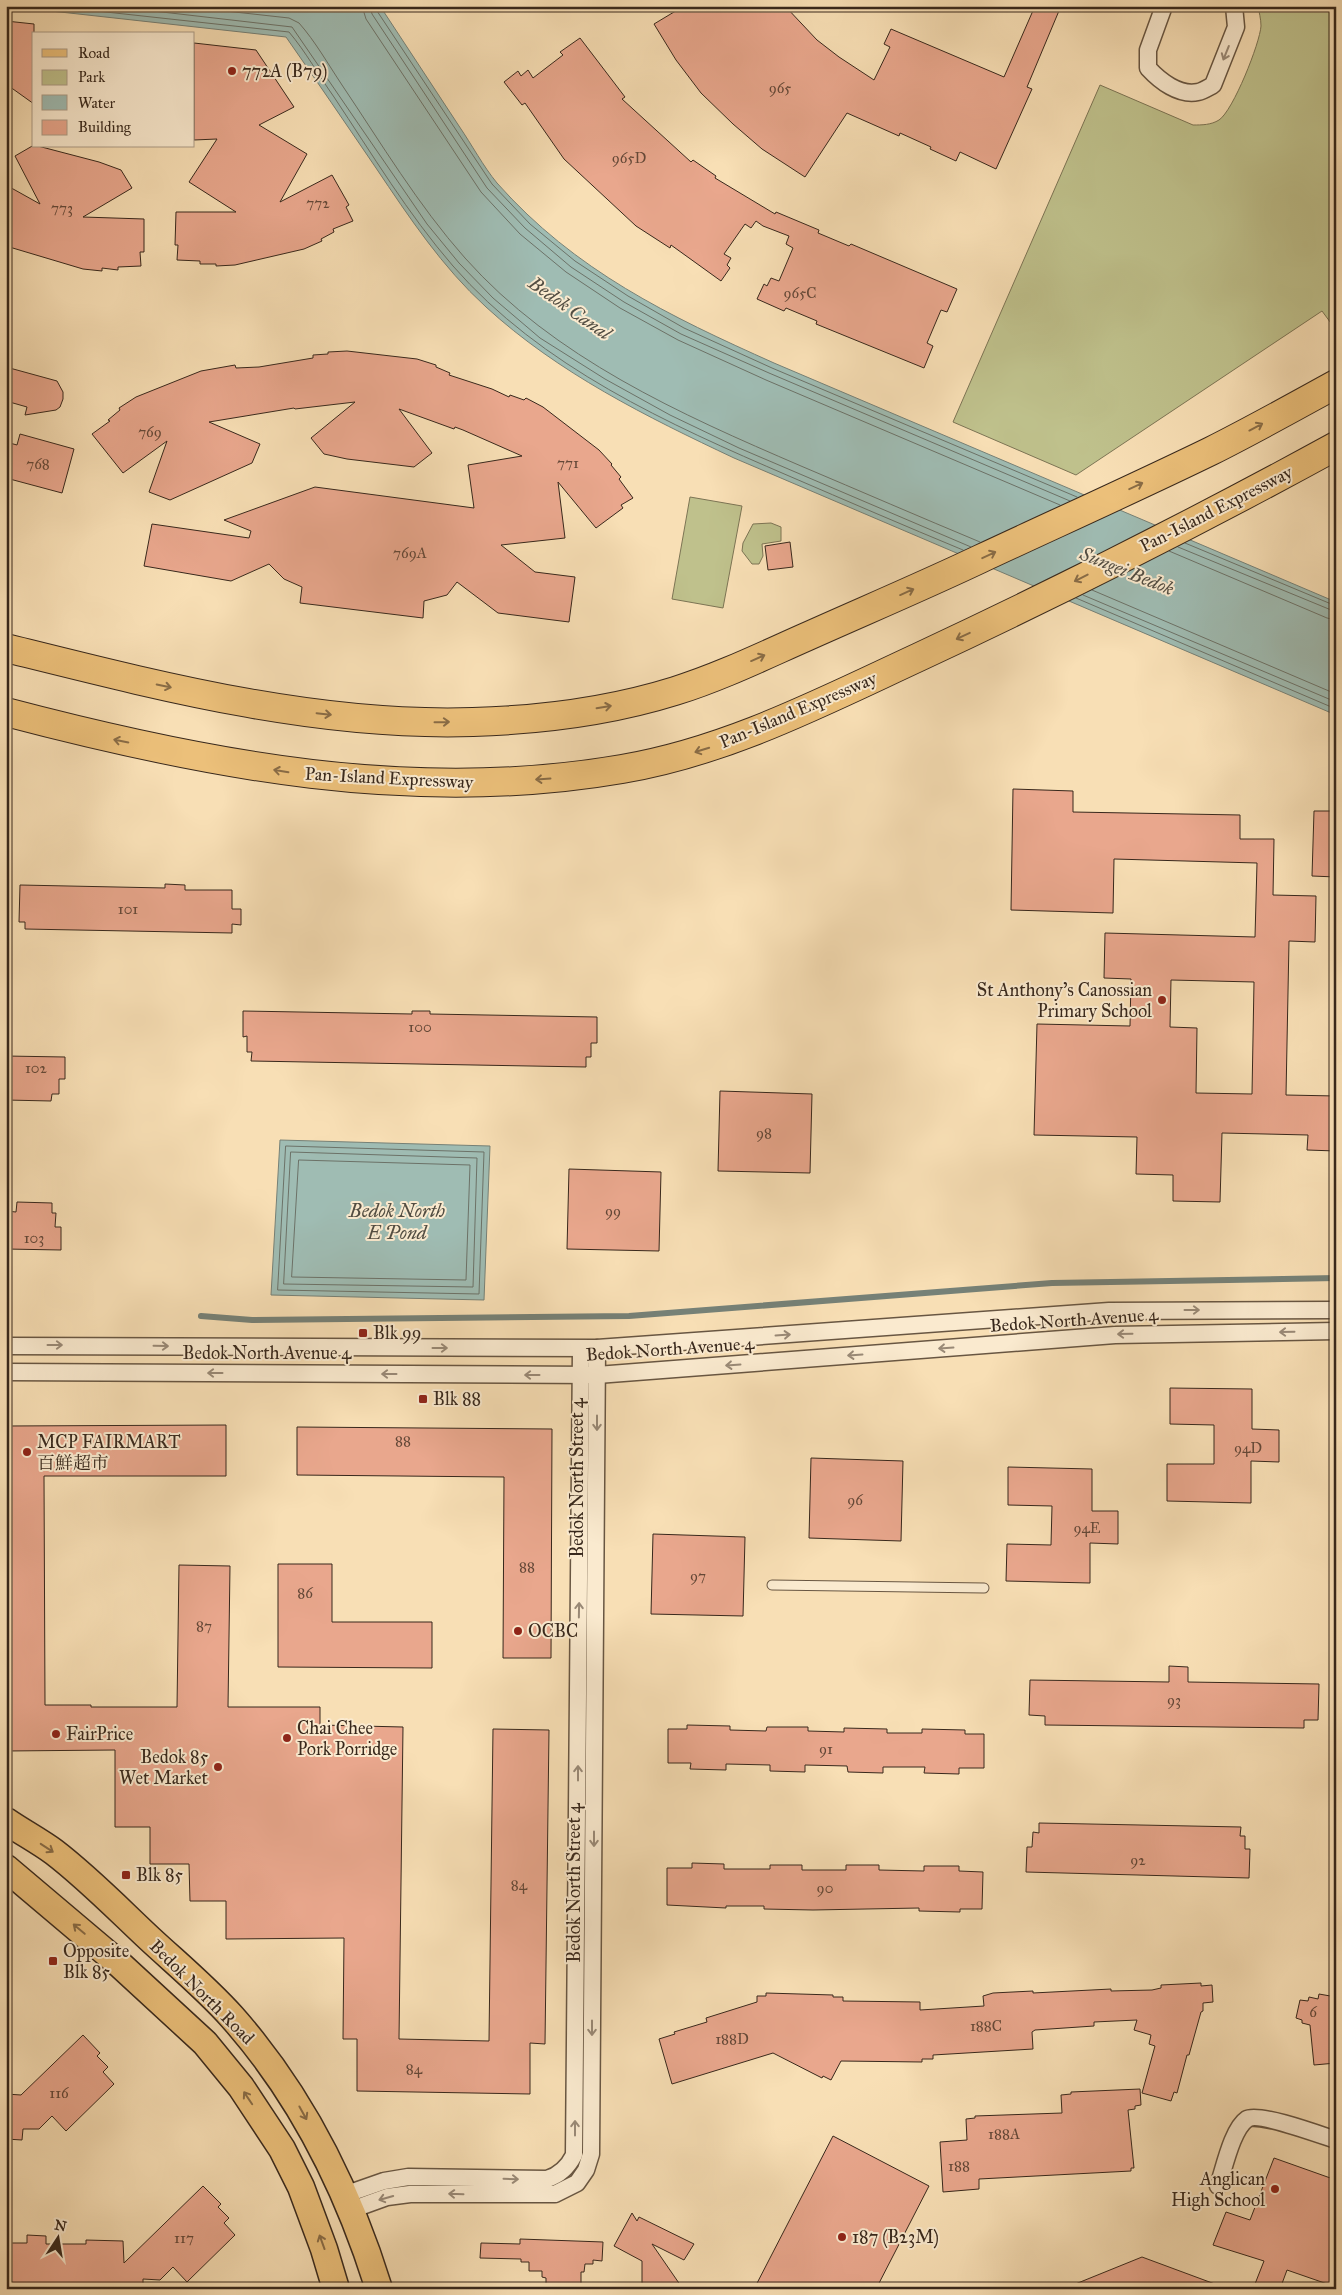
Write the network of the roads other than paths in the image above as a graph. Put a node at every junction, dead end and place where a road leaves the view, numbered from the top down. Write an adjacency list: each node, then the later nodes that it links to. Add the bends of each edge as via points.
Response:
1 (1164, 6): 2 (street, one-way to 1, via 1236,27 1213,85 1197,92 1178,90 1160,82 1148,68 1148,50)
2 (1234, 6)
3 (1336, 384): 7 (highway, one-way to 3, via 240,701 354,718 476,722 617,705 717,676 945,576 1213,450)
4 (1336, 446): 8 (highway, Pan-Island Expressway, one-way to 8, via 1007,615 779,722 726,743 623,769 559,778 484,783 416,784 303,774 222,762 110,739)
5 (6, 638): 7 (highway)
6 (6, 648): 7 (highway)
7 (116, 676)
8 (6, 712)
9 (1336, 1310): 12 (street, Bedok North Avenue 4, one-way to 9, via 1108,1311)
10 (1336, 1331): 16 (street, Bedok North Avenue 4, one-way to 16, via 1116,1334)
11 (6, 1346): 13 (street, Bedok North Avenue 4, one-way to 13)
12 (598, 1348): 13 (street, Bedok North Avenue 4); 16 (street, Bedok North Street 4)
13 (580, 1349): 15 (street, Bedok North Street 4)
14 (6, 1372): 15 (street, Bedok North Avenue 4, one-way to 14)
15 (581, 1375): 16 (street, Bedok North Avenue 4); 23 (street, Bedok North Street 4, one-way to 15, via 384,2181 408,2177 547,2179 561,2172 574,2155)
16 (597, 1375): 23 (street, Bedok North Street 4, one-way to 23, via 590,2162 577,2183 555,2194 410,2194)
17 (772, 1584): 18 (lane)
18 (984, 1588)
19 (6, 1822): 23 (main road, Bedok North Road, one-way to 23, via 54,1852 96,1888 232,2016 298,2104)
20 (6, 1868): 24 (main road, Bedok North Road, one-way to 20, via 301,2187 282,2148 241,2087 205,2043 116,1960)
21 (1336, 2140): 22 (street, via 1285,2123 1253,2117 1246,2119 1237,2129)
22 (1218, 2186)
23 (348, 2202): 25 (main road, Bedok North Road)
24 (336, 2289)
25 (379, 2289)

